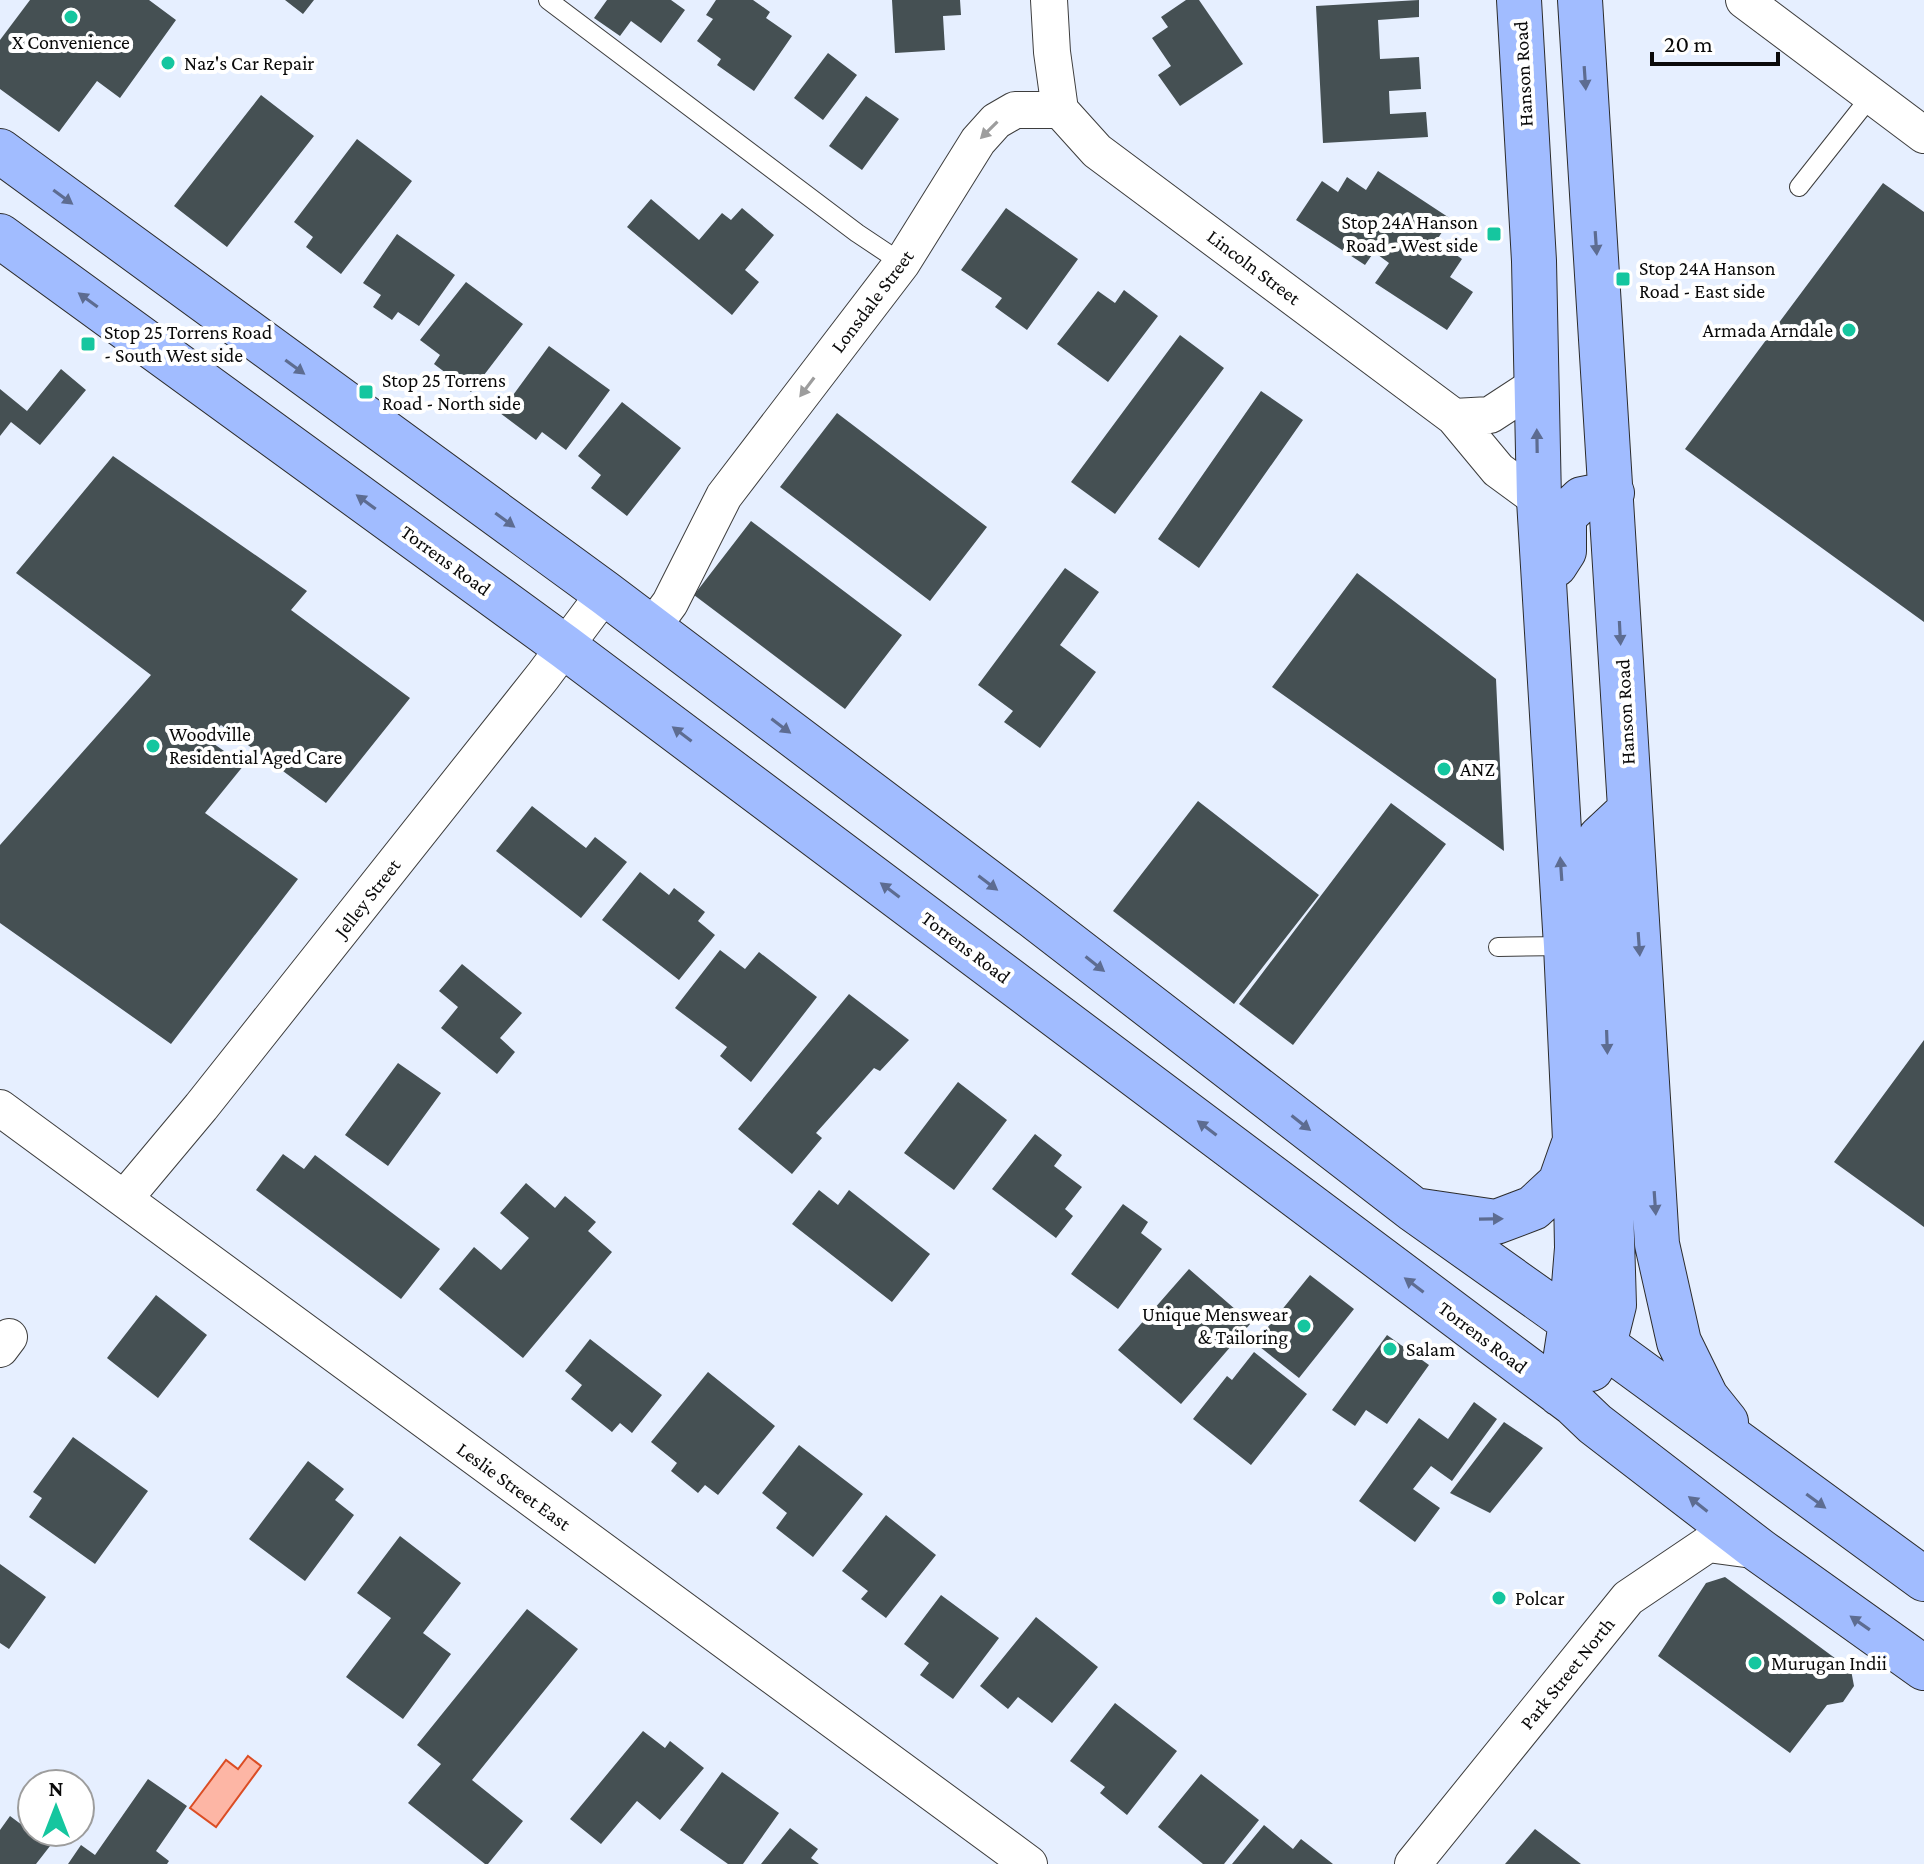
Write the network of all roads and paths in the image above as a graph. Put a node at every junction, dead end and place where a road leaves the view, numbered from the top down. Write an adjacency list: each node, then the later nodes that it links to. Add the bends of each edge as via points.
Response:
1 (548, 0): 12 (lane)
2 (1049, 0): 7 (street)
3 (1519, 0): 13 (main road, Hanson Road)
4 (1580, 0): 15 (main road, Hanson Road, one-way to 15)
5 (1744, 0): 6 (street)
6 (1871, 96): 8 (street); 10 (lane)
7 (1060, 110): 12 (street, Lonsdale Street, one-way to 12, via 1015,110 996,121); 14 (street, Lincoln Street, via 1097,151)
8 (1924, 135)
9 (0, 151): 18 (main road, one-way to 18)
10 (1799, 187)
11 (0, 236): 20 (main road, Torrens Road, one-way to 11)
12 (902, 263): 19 (street, Lonsdale Street, one-way to 19, via 724,496 670,603)
13 (1536, 385): 14 (street, via 1490,415); 16 (main road, Hanson Road, one-way to 13)
14 (1454, 417): 16 (street, Lincoln Street, via 1498,470)
15 (1612, 493): 17 (main road, via 1582,499 1564,516 1564,551); 21 (main road, Hanson Road, one-way to 21)
16 (1539, 500): 17 (main road, Hanson Road)
17 (1544, 585): 22 (main road, Hanson Road, one-way to 17)
18 (605, 593): 19 (main road); 20 (street, Jelley Street)
19 (651, 629): 27 (main road, one-way to 27)
20 (565, 647): 26 (street, Jelley Street); 29 (main road, Torrens Road, one-way to 20)
21 (1630, 810): 28 (main road, Hanson Road, one-way to 28, via 1600,838 1614,1305); 30 (main road, one-way to 30, via 1657,1244 1679,1342 1706,1397)
22 (1566, 946): 23 (lane); 25 (main road, Hanson Road)
23 (1498, 947)
24 (0, 1108): 26 (street, Leslie Street East)
25 (1575, 1140): 27 (main road, one-way to 25, via 1496,1222 1533,1208 1560,1183); 28 (main road, Hanson Road, via 1577,1248)
26 (124, 1199): 34 (street, Leslie Street East)
27 (1414, 1210): 28 (main road)
28 (1587, 1334): 29 (main road, Hanson Road); 30 (main road)
29 (1567, 1399): 31 (main road, Torrens Road, one-way to 29)
30 (1753, 1455): 32 (main road, one-way to 32)
31 (1760, 1551): 33 (main road, Torrens Road, one-way to 31); 35 (street, Park Street North, via 1708,1544 1628,1598)
32 (1924, 1579)
33 (1924, 1668)
34 (1029, 1864)
35 (1413, 1864)

